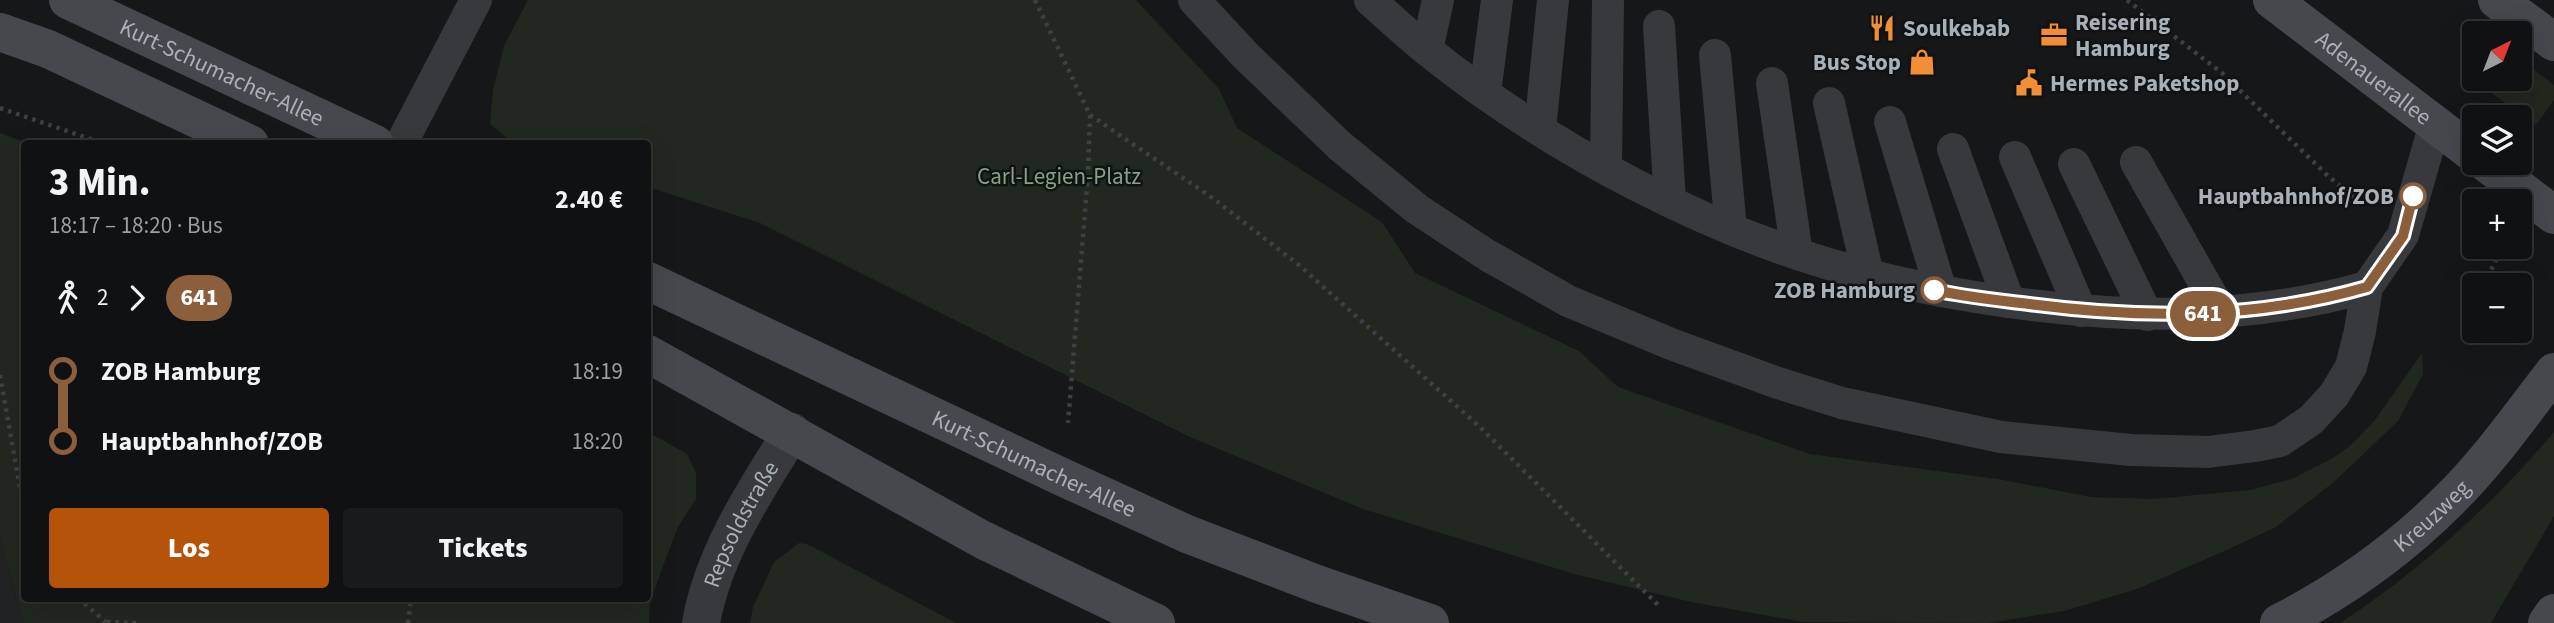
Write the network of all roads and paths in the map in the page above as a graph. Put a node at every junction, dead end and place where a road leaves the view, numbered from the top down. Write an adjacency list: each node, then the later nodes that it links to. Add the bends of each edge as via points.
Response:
1 (68, 0): 28 (main road, Kurt-Schumacher-Allee)
2 (476, 0): 29 (lane)
3 (1035, 0): 22 (path)
4 (1194, 0): 44 (lane, via 1340,146 1417,209 1487,254 1569,301 1671,344 1842,403 2001,437 2131,450 2208,452 2280,441 2311,420 2351,367)
5 (1370, 0): 16 (lane)
6 (1438, 0): 16 (lane)
7 (1497, 0): 19 (lane)
8 (1553, 0): 25 (lane)
9 (1608, 0): 35 (lane)
10 (2127, 0): 38 (path, via 2222,73)
11 (2272, 0): 24 (main road, Adenauerallee)
12 (2497, 0): 15 (main road)
13 (1659, 26): 37 (lane)
14 (0, 32): 27 (main road)
15 (2554, 42)
16 (1427, 50): 19 (lane)
17 (1715, 55): 40 (lane)
18 (1772, 83): 41 (lane)
19 (1485, 93): 25 (lane)
20 (1829, 103): 42 (lane)
21 (0, 108): 26 (path)
22 (1090, 115): 54 (path); 58 (path, via 1214,199 1300,266 1480,427)
23 (1890, 122): 45 (lane)
24 (2435, 124): 30 (main road, Adenauerallee); 44 (lane, via 2403,236)
25 (1540, 130): 35 (lane)
26 (93, 140)
27 (241, 140)
28 (366, 140)
29 (403, 140)
30 (2462, 145)
31 (1953, 149): 46 (lane)
32 (2015, 157): 47 (lane)
33 (2136, 162): 48 (lane)
34 (2074, 164): 49 (lane)
35 (1606, 168): 37 (lane)
36 (2502, 175): 39 (main road)
37 (1670, 201): 40 (lane)
38 (2366, 207)
39 (2554, 215)
40 (1731, 229): 41 (lane)
41 (1797, 254): 42 (lane)
42 (1868, 275): 45 (lane)
43 (651, 282): 65 (main road, Kurt-Schumacher-Allee, via 1187,534)
44 (2367, 287): 48 (lane, via 2275,308)
45 (1941, 291): 46 (lane)
46 (2009, 302): 47 (lane)
47 (2081, 311): 49 (lane)
48 (2222, 314): 49 (lane)
49 (2147, 315)
50 (651, 356): 53 (main road)
51 (2554, 372): 66 (main road, Kreuzweg, via 2449,501 2354,579)
52 (0, 375): 55 (path)
53 (792, 432): 63 (street, Repsoldstraße, via 714,572); 64 (main road, via 983,540)
54 (1067, 434)
55 (21, 494)
56 (83, 602): 60 (path)
57 (411, 602): 62 (path)
58 (1660, 607)
59 (2554, 613): 67 (main road)
60 (107, 623): 61 (path)
61 (139, 623)
62 (408, 623)
63 (701, 623)
64 (1156, 623)
65 (1430, 623)
66 (2279, 623)
67 (2547, 623)

